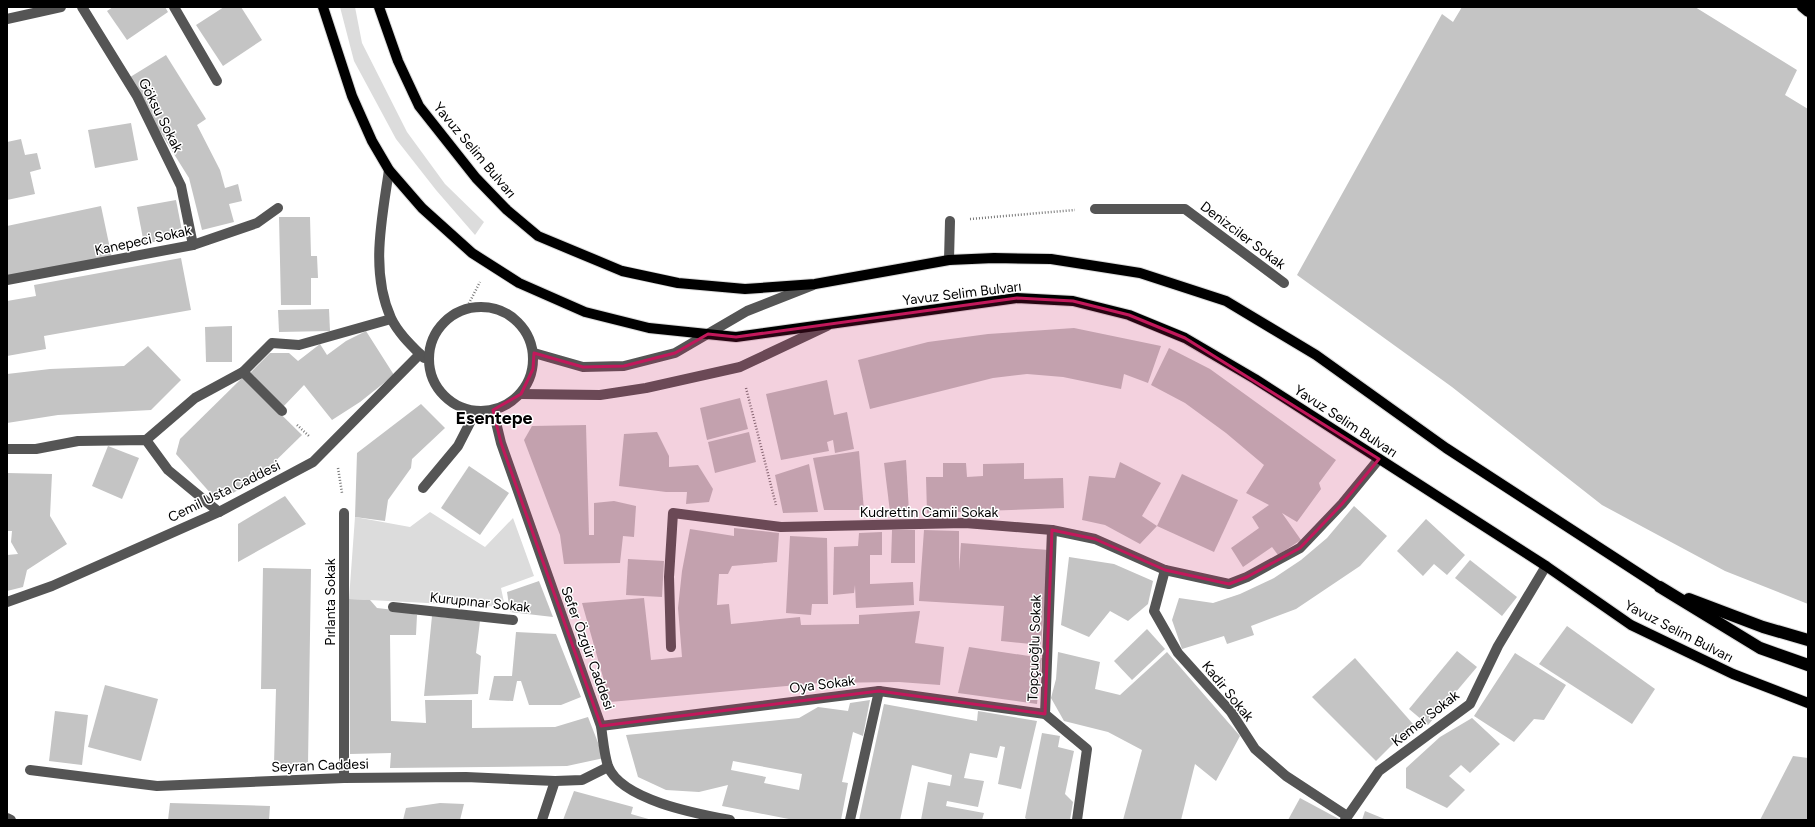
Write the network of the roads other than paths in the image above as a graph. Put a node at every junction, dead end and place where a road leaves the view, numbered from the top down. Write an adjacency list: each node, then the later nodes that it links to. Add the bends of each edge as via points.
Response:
1 (61, 7): 8 (street)
2 (82, 7): 14 (street, Göksu Sokak, via 137,96 181,186)
3 (174, 7): 9 (street)
4 (323, 7): 10 (main road, Yavuz Selim Bulvarı, via 352,96 372,141)
5 (379, 7): 18 (main road, Yavuz Selim Bulvarı, via 398,62 419,106 476,178 507,210 538,236 622,271 678,283 745,289)
6 (1802, 7): 7 (main road)
7 (1808, 12)
8 (7, 19)
9 (218, 81)
10 (389, 170): 19 (street, via 378,242 382,294); 21 (main road, Yavuz Selim Bulvarı, via 422,208 472,253 518,283 585,312 648,328)
11 (278, 208): 14 (street, Kanepeci Sokak, via 257,223)
12 (1095, 209): 17 (street, Denizciler Sokak, via 1185,209)
13 (950, 221): 15 (street)
14 (193, 245): 16 (street, Kanepeci Sokak)
15 (949, 260): 18 (main road, Yavuz Selim Bulvarı); 39 (main road, Yavuz Selim Bulvarı, via 1051,259 1140,273 1226,301 1316,355 1446,448)
16 (7, 280)
17 (1284, 283)
18 (814, 284): 21 (street, Yavuz Selim Bulvarı, via 746,311)
19 (391, 319): 23 (street); 25 (street, via 299,345 272,343)
20 (829, 325): 21 (main road, Yavuz Selim Bulvarı, via 736,337); 26 (street, Yavuz Selim Bulvarı, via 740,367 646,388 600,395); 32 (main road, Yavuz Selim Bulvarı, via 1017,298 1072,301 1129,316 1185,338 1255,379)
21 (708, 334): 22 (street, Yavuz Selim Bulvarı, via 675,353 624,366 583,367)
22 (534, 352): 24 (street, via 528,334 517,320 502,311 484,307 466,309 450,316 438,330 430,346); 26 (street, via 533,369)
23 (420, 354): 24 (street); 34 (street, Cemil Usta Caddesi, via 314,462)
24 (429, 364): 29 (street, via 433,381 444,396 458,406)
25 (243, 372): 28 (street); 30 (street, via 195,398)
26 (521, 394): 27 (street, via 511,403)
27 (493, 410): 29 (street); 49 (street, Sefer Özgür Caddesi, via 501,443)
28 (282, 412)
29 (476, 412): 33 (street, via 458,446)
30 (146, 440): 31 (street, via 78,441 36,449); 34 (street, via 168,470)
31 (7, 449)
32 (1379, 459): 37 (main road, Yavuz Selim Bulvarı); 38 (street, Kudrettin Camii Sokak, via 1342,504 1300,548 1247,577 1229,584)
33 (423, 488)
34 (219, 512): 40 (street, Cemil Usta Caddesi, via 52,586)
35 (344, 513): 52 (street, Pırlanta Sokak)
36 (1052, 530): 38 (street, Kudrettin Camii Sokak, via 1095,539); 44 (street, Kudrettin Camii Sokak, via 965,523 781,527 673,513 669,577); 48 (street, Topçuoğlu Sokak)
37 (1546, 566): 47 (main road, Yavuz Selim Bulvarı, via 1631,625 1733,674); 56 (street, Kemer Sokak, via 1498,646 1470,704 1379,771)
38 (1165, 570): 56 (street, Kadir Sokak, via 1154,611 1178,654 1231,712 1255,749 1286,776)
39 (1660, 587): 43 (highway, via 1763,627); 45 (highway, via 1760,648)
40 (7, 602)
41 (393, 606): 42 (street, Kurupınar Sokak)
42 (513, 620)
43 (1808, 640)
44 (671, 647)
45 (1808, 665)
46 (879, 691): 48 (street, Oya Sokak); 49 (street, Oya Sokak); 60 (street)
47 (1808, 703)
48 (1045, 714): 61 (street, Topçuoğlu Sokak, via 1087,749)
49 (601, 726): 50 (street, Sefer Özgür Caddesi)
50 (608, 767): 53 (street, Seyran Caddesi, via 582,780); 55 (street, Sefer Özgür Caddesi, via 622,784 655,802)
51 (30, 770): 52 (street, Seyran Caddesi, via 157,786)
52 (344, 778): 53 (street, Seyran Caddesi, via 466,777)
53 (554, 781): 58 (street)
54 (7, 818): 57 (street)
55 (710, 818): 59 (street, Sefer Özgür Caddesi)
56 (1346, 818)
57 (11, 820)
58 (542, 820)
59 (730, 820)
60 (850, 820)
61 (1077, 820)

